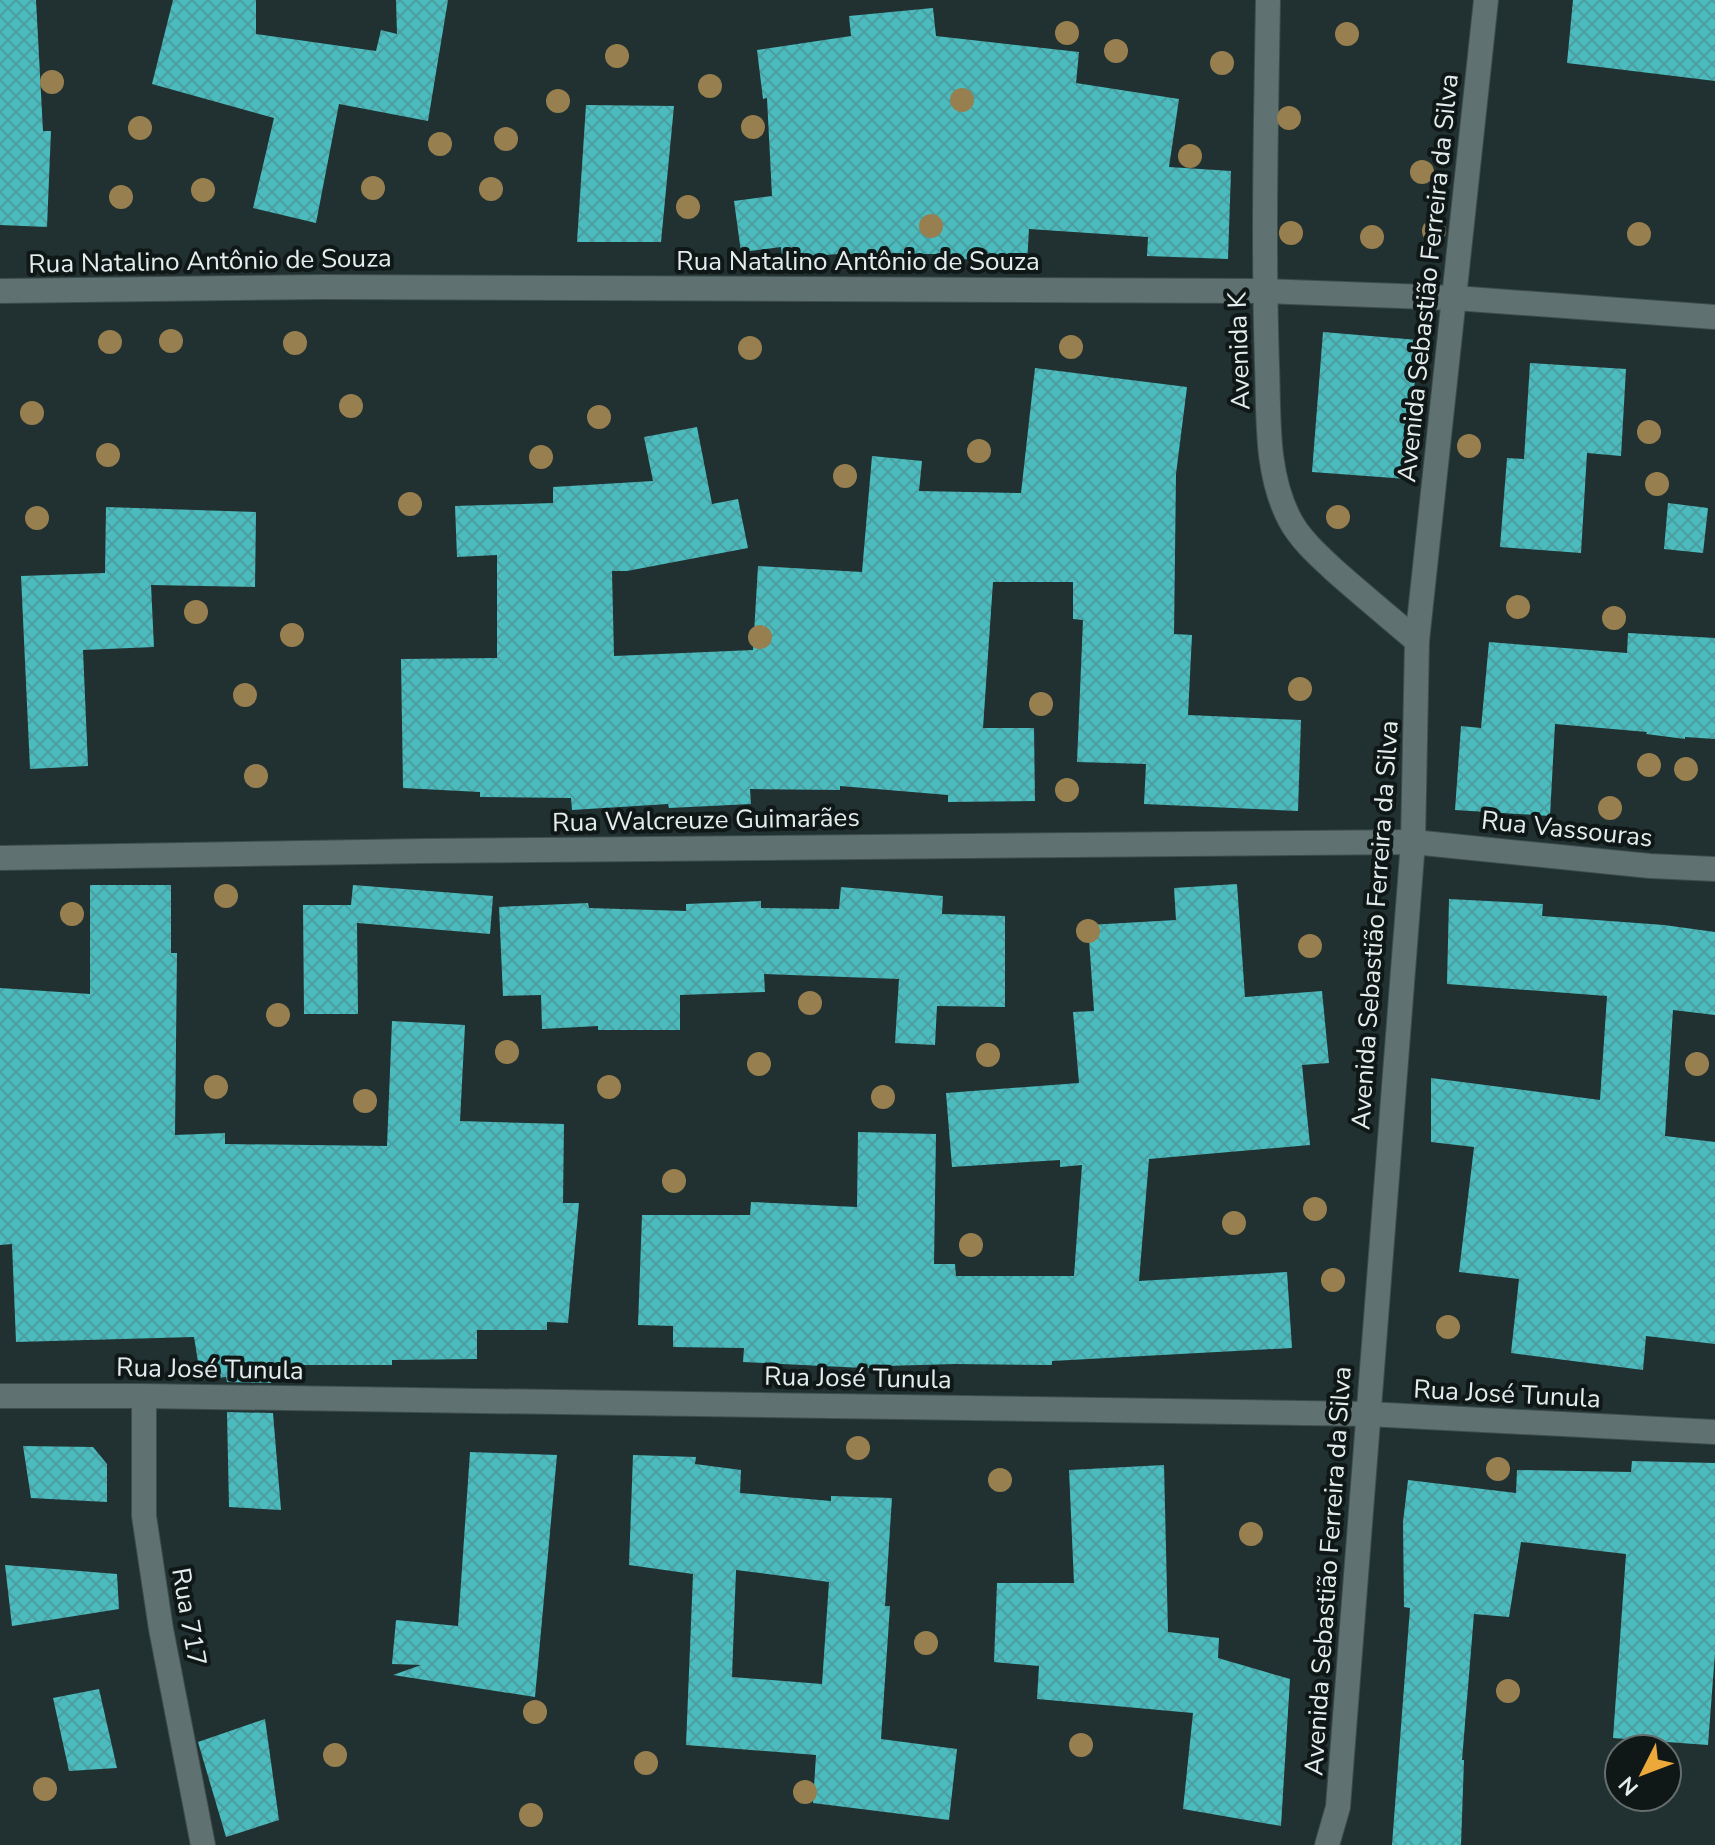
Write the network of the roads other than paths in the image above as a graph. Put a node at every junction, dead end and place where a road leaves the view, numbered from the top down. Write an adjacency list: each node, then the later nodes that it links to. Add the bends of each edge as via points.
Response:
1 (1268, 0): 4 (street, Avenida K)
2 (1486, 0): 5 (street, Avenida Sebastião Ferreira da Silva)
3 (0, 291): 4 (street, Rua Natalino Antônio de Souza)
4 (1265, 291): 5 (street, Rua Natalino Antônio de Souza); 7 (street, Avenida K, via 1270,428 1279,498 1309,545)
5 (1455, 298): 6 (street, Rua Natalino Antônio de Souza); 7 (street, Avenida Sebastião Ferreira da Silva)
6 (1715, 317)
7 (1417, 641): 8 (street, Avenida Sebastião Ferreira da Silva)
8 (1413, 842): 9 (street, Rua Walcreuze Guimarães); 10 (street, Rua Vassouras); 13 (street, Avenida Sebastião Ferreira da Silva)
9 (0, 858)
10 (1715, 869)
11 (0, 1396): 12 (street, Rua José Tunula)
12 (144, 1396): 13 (street, Rua José Tunula); 16 (street, Rua 717, via 144,1516)
13 (1368, 1414): 14 (street, Rua José Tunula); 15 (street, Avenida Sebastião Ferreira da Silva)
14 (1715, 1432)
15 (1338, 1807): 17 (street, Avenida Sebastião Ferreira da Silva); 18 (street, Avenida Sebastião Ferreira da Silva)
16 (203, 1845)
17 (1327, 1845)
18 (1346, 1845)

